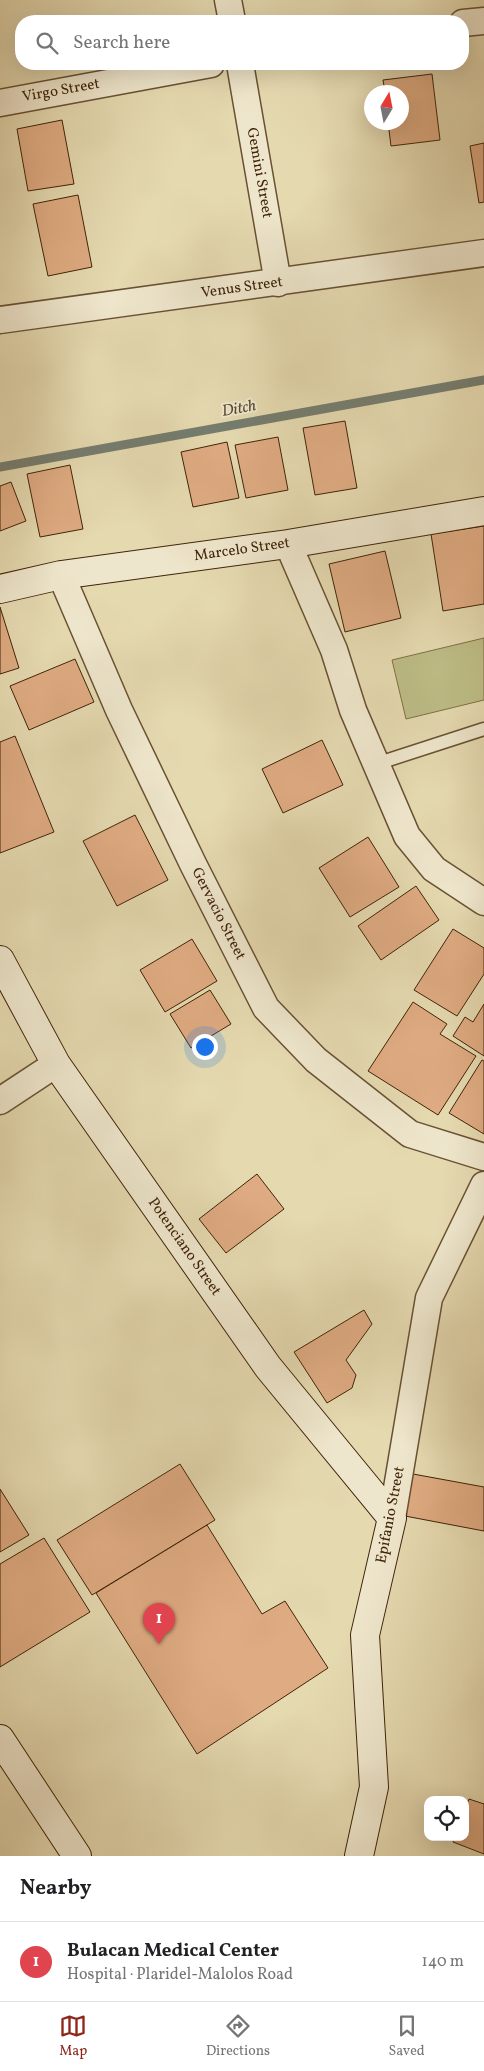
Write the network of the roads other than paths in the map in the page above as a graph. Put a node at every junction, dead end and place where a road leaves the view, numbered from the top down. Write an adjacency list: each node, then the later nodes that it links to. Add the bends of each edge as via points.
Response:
1 (228, 0): 2 (street)
2 (231, 15)
3 (484, 21): 4 (street)
4 (469, 22)
5 (179, 70): 7 (street, Virgo Street)
6 (241, 70): 9 (street, Gemini Street)
7 (0, 103)
8 (484, 253): 9 (street, Venus Street)
9 (278, 283): 10 (street, Venus Street)
10 (0, 320)
11 (484, 511): 12 (street, Marcelo Street)
12 (288, 544): 13 (street, Marcelo Street); 16 (street, via 334,650 353,710)
13 (61, 574): 14 (street, Marcelo Street); 21 (street, Gervacio Street, via 119,710 266,1008 316,1060 410,1134)
14 (0, 588)
15 (484, 729): 16 (lane)
16 (376, 764): 17 (street, via 407,836 434,869)
17 (484, 902)
18 (0, 960): 19 (street, Potenciano Street)
19 (56, 1064): 20 (street); 23 (street, Potenciano Street, via 268,1367)
20 (0, 1101)
21 (484, 1157)
22 (484, 1185): 23 (street, Epifanio Street, via 429,1298)
23 (392, 1518): 26 (street, Epifanio Street, via 365,1634 374,1787)
24 (0, 1739): 25 (street)
25 (77, 1856)
26 (359, 1856)

